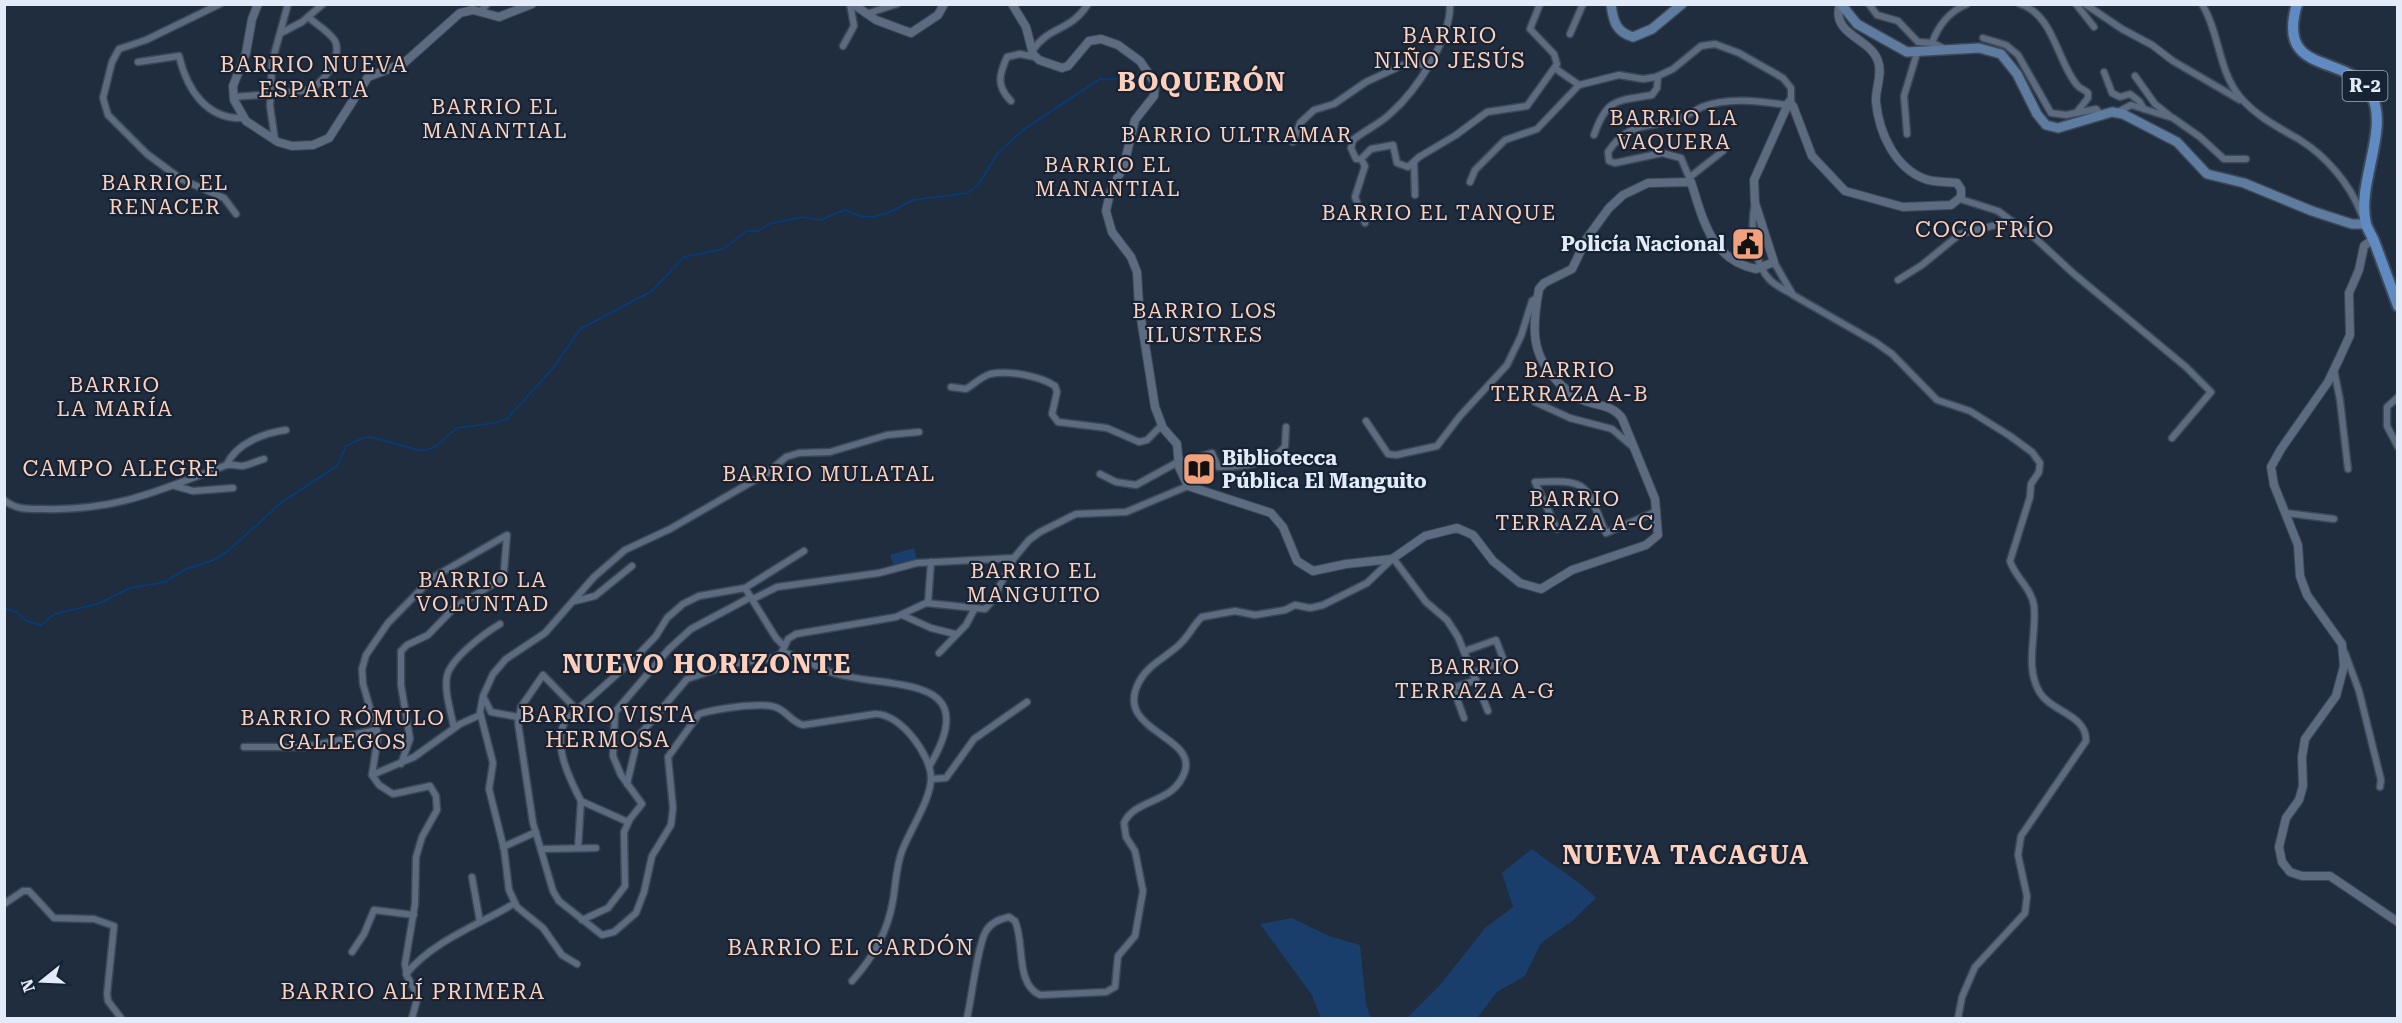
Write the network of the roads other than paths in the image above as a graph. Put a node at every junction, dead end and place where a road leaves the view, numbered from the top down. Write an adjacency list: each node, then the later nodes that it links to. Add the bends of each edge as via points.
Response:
1 (220, 4): 66 (street, via 119,50 103,98 108,115 134,144 177,177 224,198)
2 (258, 4): 43 (street, via 236,76)
3 (288, 4): 27 (street)
4 (487, 4): 24 (street)
5 (532, 4): 24 (street, via 499,17)
6 (852, 4): 25 (street); 31 (street, via 855,26)
7 (897, 4): 25 (street)
8 (944, 4): 25 (street, via 938,15 911,33)
9 (1012, 4): 34 (street, via 1026,27)
10 (1089, 4): 34 (street, via 1077,20 1047,34)
11 (1450, 4): 36 (street, via 1449,22)
12 (1540, 4): 37 (street, via 1530,29 1554,54)
13 (1582, 4): 28 (street)
14 (1611, 4): 15 (main road, via 1617,28 1633,37 1652,29)
15 (1682, 4)
16 (1841, 4): 33 (main road, via 1857,24 1897,48); 64 (street, via 1839,14 1845,30 1879,61 1876,103 1895,157 1905,169 1925,179 1957,183 1962,193)
17 (1869, 4): 30 (street, via 1877,15 1898,21 1918,42)
18 (1967, 4): 30 (street, via 1956,9 1941,25)
19 (2020, 4): 49 (street, via 2031,9 2046,26 2075,82 2088,93)
20 (2085, 4): 45 (street)
21 (2202, 4): 45 (street, via 2214,26 2228,78)
22 (2297, 4): 69 (main road, R-2, via 2292,35 2300,50 2312,60 2362,81 2371,94 2377,115 2367,172)
23 (321, 5): 26 (street)
24 (480, 12): 55 (street, via 460,13 404,63 368,77 327,140 303,146)
25 (865, 14)
26 (308, 17): 27 (street); 42 (street, via 335,41 334,60 311,89)
27 (281, 33): 42 (street, via 272,62)
28 (1570, 33)
29 (1983, 38): 49 (street, via 2000,42 2018,55 2047,111 2056,115)
30 (1932, 43): 32 (street)
31 (843, 46)
32 (1947, 50): 33 (main road); 50 (main road, via 1979,48 2001,54 2046,125 2058,128)
33 (1917, 53): 53 (street, via 1904,96)
34 (1034, 54): 44 (street, via 1007,57 999,82); 82 (street, via 1064,68 1089,41 1101,39 1118,45 1140,61 1155,83 1155,94 1135,120 1124,165 1106,211 1112,232 1137,272 1149,379)
35 (138, 62): 51 (street, via 179,56 198,101 227,117)
36 (1428, 67): 56 (street, via 1411,62 1366,81 1334,104 1314,110 1300,123); 58 (street, via 1394,111 1353,140 1352,153)
37 (1556, 69): 41 (street); 60 (street, via 1527,106 1487,112)
38 (2104, 72): 47 (street, via 2112,93 2133,96)
39 (1658, 76): 41 (street, via 1643,79 1619,75); 46 (street, via 1701,46 1715,44 1787,82 1791,88); 54 (street, via 1652,95 1625,99 1604,110)
40 (2135, 76): 52 (street, via 2155,104)
41 (1579, 85): 62 (street, via 1537,129 1504,140 1475,170)
42 (271, 93): 43 (street); 55 (street)
43 (234, 97): 51 (street)
44 (1011, 101)
45 (2246, 103): 69 (street, via 2322,158 2348,188)
46 (1788, 104): 61 (street, via 1758,101 1705,106 1677,120 1630,130 1619,137 1607,156 1616,163 1666,154 1684,161); 64 (street, via 1812,156 1845,191 1903,207 1946,206); 65 (street, via 1756,172)
47 (2144, 110): 48 (street, via 2127,105); 52 (street)
48 (2118, 112): 50 (main road); 69 (main road, via 2177,142 2207,174 2244,183 2352,224)
49 (2077, 113): 50 (street, via 2096,109)
50 (2101, 115)
51 (244, 118): 55 (street)
52 (2173, 118): 59 (street, via 2224,159)
53 (1907, 134)
54 (1594, 135)
55 (276, 141)
56 (1293, 142)
57 (1723, 151): 61 (street)
58 (1361, 159): 60 (street, via 1371,149 1393,145 1400,166 1408,167); 68 (street, via 1365,166 1355,197)
59 (2246, 159)
60 (1414, 161): 63 (street)
61 (1690, 179): 72 (street, via 1707,231 1719,249 1731,260 1750,268); 75 (street, via 1648,183 1623,195 1587,238 1572,269 1544,283)
62 (1470, 182)
63 (1414, 195)
64 (1960, 199): 67 (street, via 1998,211)
65 (1755, 203): 71 (street); 72 (street, via 1752,224)
66 (236, 214)
67 (2012, 221): 73 (street, via 1960,234); 86 (street, via 2211,392)
68 (1365, 222)
69 (2366, 224): 70 (main road)
70 (2373, 239): 76 (main road); 77 (street, via 2364,246 2349,293 2350,334)
71 (1774, 262): 72 (street); 74 (street)
72 (1762, 267): 74 (street, via 1769,279)
73 (1898, 280)
74 (1793, 295): 157 (street, via 1875,342 1937,400 1970,411 2032,452 2040,463 2010,561 2034,604 2032,664 2036,684 2048,703 2080,724 2086,741 2021,836 2018,855 2027,896 2025,913 1976,967 1962,997)
75 (1538, 297): 81 (street, via 1530,304 1526,325 1507,366 1437,446 1388,454); 88 (street, via 1536,351 1544,369 1577,398 1614,409 1626,424)
76 (2397, 306)
77 (2334, 370): 92 (street); 99 (street, via 2271,467)
78 (951, 387): 82 (street, via 966,389 994,373 1027,376 1055,386 1052,414 1058,422 1107,428 1139,442 1148,440)
79 (2397, 397): 87 (street, via 2387,407 2387,426)
80 (1535, 402): 88 (street, via 1570,418 1612,429)
81 (1366, 421)
82 (1162, 425): 90 (street, via 1177,444)
83 (1286, 427): 90 (street, via 1284,446 1268,460 1218,467 1212,453)
84 (286, 430): 91 (street, via 257,437)
85 (919, 432): 109 (street, via 887,435 830,452 790,455 767,473 670,529 633,544 600,571)
86 (2172, 438)
87 (2397, 447)
88 (1636, 449): 98 (street)
89 (264, 459): 91 (street, via 242,466)
90 (1178, 462): 93 (street, via 1131,486); 95 (street)
91 (227, 464): 94 (street)
92 (2348, 469)
93 (1100, 474)
94 (175, 486): 96 (street, via 193,491); 97 (street, via 87,510 24,509)
95 (1188, 486): 103 (street, via 1126,512 1083,513 1066,518 1029,540); 104 (street, via 1271,513 1282,526 1293,555 1308,569 1317,571)
96 (233, 488)
97 (4, 500)
98 (1657, 511): 101 (street, via 1606,533 1582,485 1569,480 1534,482); 104 (street, via 1659,530 1651,542 1589,563 1541,589 1513,578 1493,561 1473,535 1462,529 1451,528 1425,536)
99 (2286, 513): 100 (street); 115 (street, via 2298,545 2300,576 2307,596)
100 (2334, 519)
101 (1557, 529)
102 (804, 551): 107 (street)
103 (1014, 558): 105 (street); 111 (street, via 990,605)
104 (1393, 558): 117 (street, via 1426,602 1452,627); 156 (street, via 1367,583 1323,605 1295,605 1255,615 1235,611 1202,617 1182,642 1152,665 1137,685 1136,706 1145,724 1169,739 1184,757 1185,770 1173,791 1133,812 1124,823 1126,837 1135,851 1143,891 1135,936 1118,956 1115,987 1106,992 1034,992 1026,981 1015,921 1009,917 986,931)
105 (931, 562): 108 (street, via 777,588); 110 (street)
106 (632, 566): 109 (street, via 595,596)
107 (745, 588): 108 (street); 122 (street, via 699,596 683,604 667,618 656,636)
108 (752, 598): 116 (street); 134 (street, via 691,629 617,709 612,749 615,764)
109 (574, 601): 120 (street, via 545,633 502,663)
110 (928, 603): 111 (street); 112 (street)
111 (975, 608): 114 (street, via 966,625)
112 (902, 615): 114 (street); 116 (street, via 796,634)
113 (501, 624): 127 (street, via 475,641 449,671 447,689)
114 (955, 634): 118 (street)
115 (2342, 647): 135 (street, via 2359,691); 149 (street, via 2342,680 2336,696 2305,739 2303,786 2299,800 2286,818 2279,847 2282,862 2290,872 2330,876)
116 (783, 649): 131 (street, via 831,672 936,695 941,699 947,730); 134 (street, via 773,658 732,664 687,679 638,737)
117 (1465, 651): 119 (street); 119 (street, via 1496,640 1504,661)
118 (939, 653)
119 (1474, 676): 123 (street); 126 (street, via 1453,688)
120 (483, 696): 124 (street); 125 (street, via 491,712)
121 (1027, 702): 133 (street, via 974,739 946,778)
122 (577, 710): 125 (street, via 543,675); 136 (street, via 563,724 561,744)
123 (1488, 711)
124 (480, 715): 127 (street); 139 (street, via 492,758 489,789)
125 (518, 717): 138 (street)
126 (1464, 718)
127 (454, 728): 130 (street)
128 (377, 730): 129 (street, via 315,746); 130 (street, via 362,675 366,655 374,642 436,574 507,535 500,580 455,607 428,635 401,651 401,684 410,739); 132 (street)
129 (244, 747)
130 (401, 764): 132 (street)
131 (930, 765): 133 (street); 147 (street, via 897,721 887,714 803,724 796,723 779,708 768,706 699,714 668,757 672,819 652,856 636,912 606,934)
132 (372, 775): 146 (street, via 393,794 425,786 432,788 436,796 435,815 416,857)
133 (931, 779): 153 (street, via 899,860 884,934)
134 (627, 784): 137 (street, via 642,804)
135 (2380, 787)
136 (581, 801): 137 (street); 140 (street)
137 (628, 822): 147 (street, via 625,886 608,909)
138 (536, 832): 139 (street); 142 (street)
139 (503, 847): 144 (street, via 506,879)
140 (578, 848): 141 (street); 142 (street)
141 (596, 848)
142 (541, 849): 147 (street, via 556,897)
143 (472, 877): 148 (street)
144 (515, 903): 148 (street); 151 (street, via 543,928 562,955)
145 (4, 904): 154 (street, via 29,891 54,918 94,919 114,926 107,994)
146 (414, 915): 150 (street, via 374,910); 152 (street, via 407,941)
147 (582, 920)
148 (480, 922): 152 (street, via 424,957)
149 (2397, 922)
150 (352, 952)
151 (577, 964)
152 (406, 974): 155 (street, via 418,996)
153 (852, 981)
154 (121, 1018)
155 (412, 1018)
156 (967, 1018)
157 (1959, 1018)

